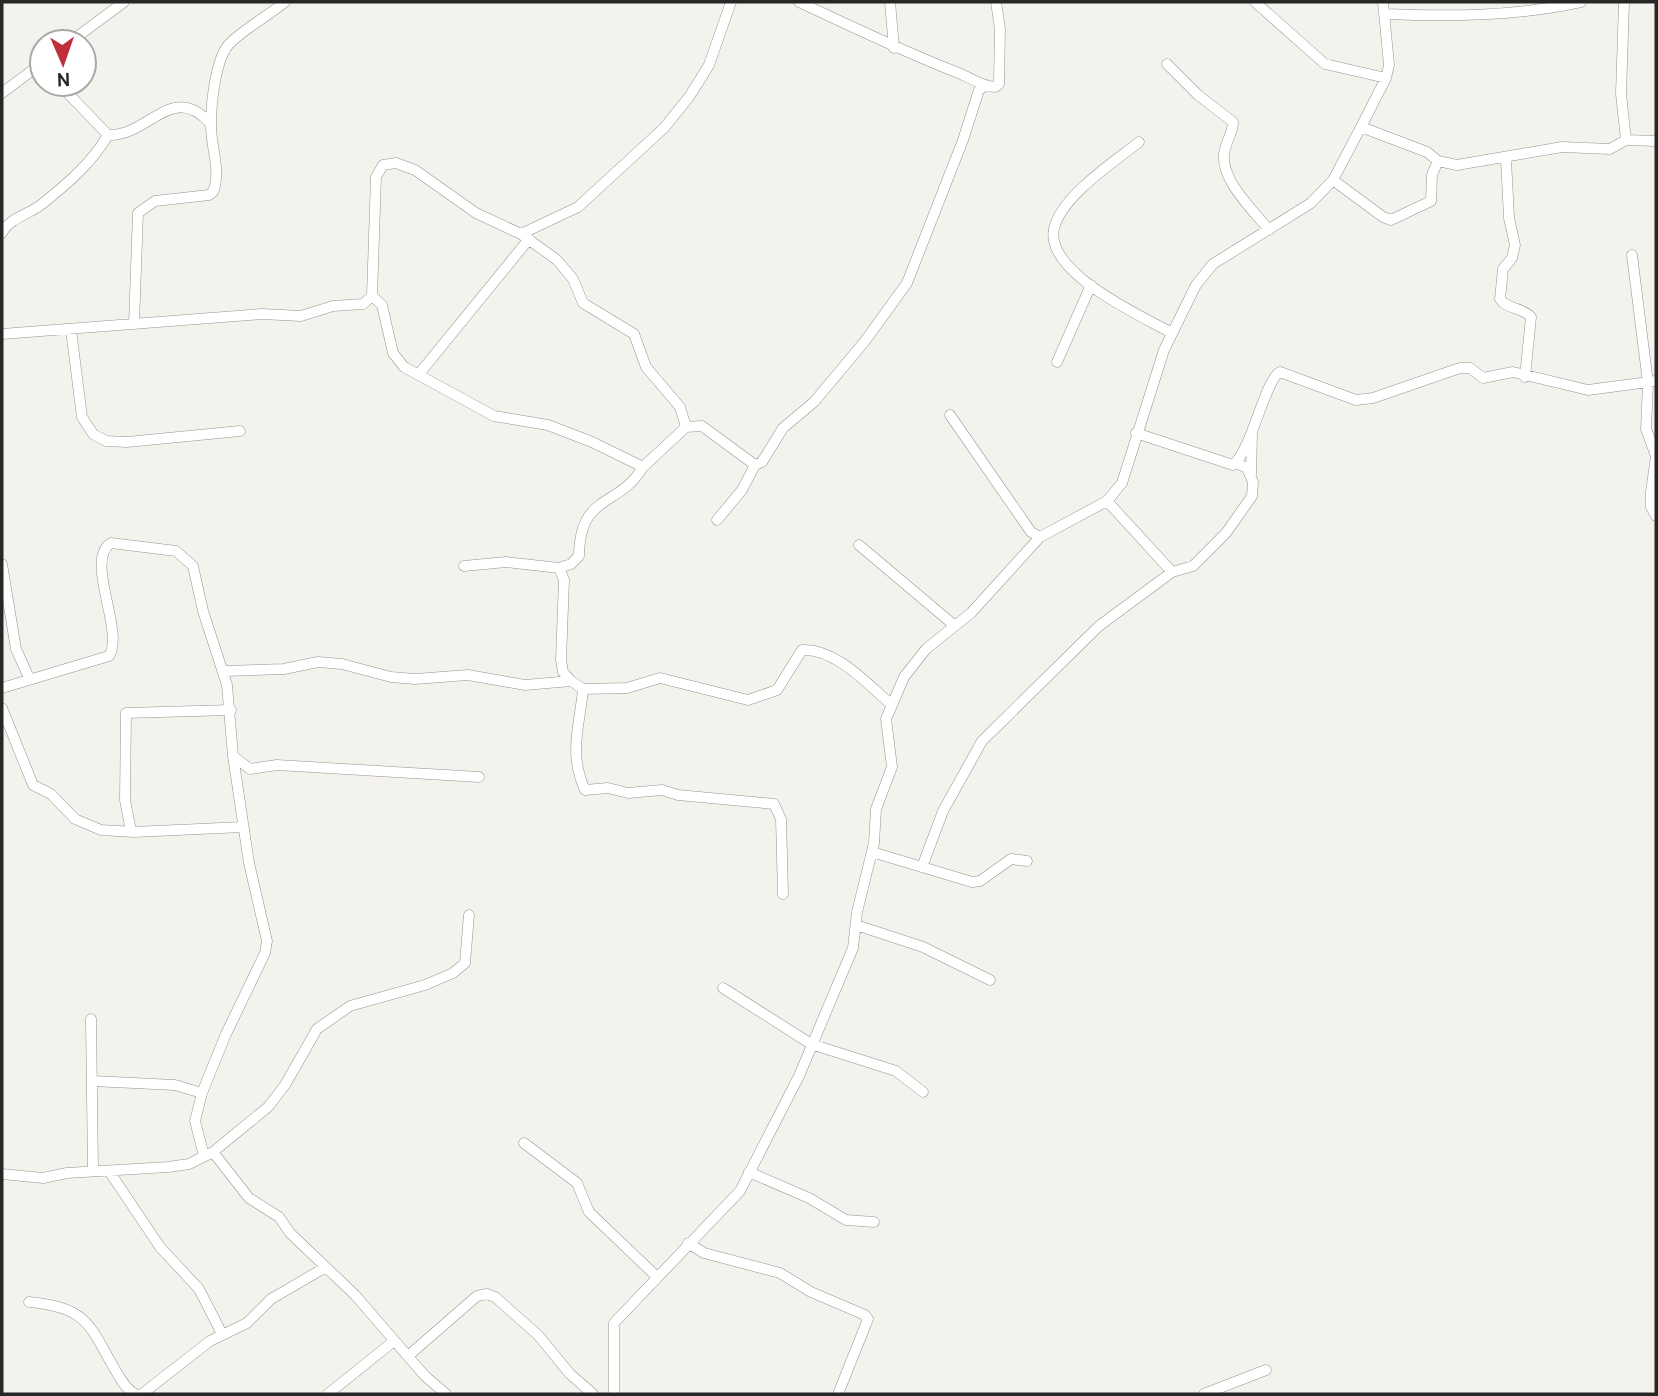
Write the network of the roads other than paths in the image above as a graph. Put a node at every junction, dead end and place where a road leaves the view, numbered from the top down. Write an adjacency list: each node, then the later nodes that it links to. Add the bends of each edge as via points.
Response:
1 (124, 2): 12 (street)
2 (285, 2): 20 (street, via 227,47 217,73)
3 (731, 2): 31 (street, via 709,65 664,128 578,207)
4 (799, 2): 13 (street)
5 (890, 2): 13 (street)
6 (996, 2): 17 (street, via 1001,80 995,88)
7 (1255, 2): 16 (street, via 1325,64)
8 (1383, 2): 11 (street)
9 (1581, 2): 11 (street, via 1517,13)
10 (1624, 2): 23 (street, via 1621,94)
11 (1386, 14): 16 (street)
12 (89, 28)
13 (894, 48): 17 (street)
14 (1167, 64): 29 (street, via 1233,122 1224,166)
15 (28, 74): 18 (street)
16 (1386, 78): 21 (street)
17 (983, 87): 49 (street, via 902,292 814,402 783,428 762,462)
18 (2, 93)
19 (72, 98): 22 (street)
20 (210, 123): 22 (street, via 195,110 175,107 120,136); 35 (street, via 216,172 213,192 155,201 137,215)
21 (1361, 127): 27 (street, via 1427,152); 28 (street)
22 (108, 135): 30 (street, via 94,159)
23 (1626, 139): 24 (street); 26 (street, via 1611,149 1562,148)
24 (1656, 141)
25 (1139, 142): 33 (street, via 1084,187 1055,225 1060,258)
26 (1506, 159): 27 (street, via 1467,165); 41 (street, via 1515,245 1503,269 1500,299 1531,317)
27 (1438, 161): 28 (street, via 1431,201 1391,220)
28 (1333, 180): 29 (street, via 1311,203)
29 (1269, 230): 37 (street, via 1208,269)
30 (2, 233)
31 (525, 237): 34 (street, via 476,213 415,170 388,163 376,177); 40 (street); 44 (street, via 557,260 573,279 583,303 634,334 646,367 680,407)
32 (1632, 255): 42 (street)
33 (1091, 285): 37 (street); 39 (street)
34 (372, 296): 35 (street, via 363,304 333,306 301,316 262,314); 40 (street, via 386,313 393,354 404,367)
35 (134, 324): 36 (street)
36 (71, 330): 38 (street); 46 (street, via 82,417 93,434 127,442)
37 (1171, 332): 47 (street)
38 (2, 334)
39 (1057, 362)
40 (419, 374): 50 (street, via 494,416 548,425)
41 (1525, 377): 42 (street, via 1588,390); 45 (street, via 1506,371 1483,378 1470,368 1460,368 1356,400 1280,372 1271,378)
42 (1652, 382): 53 (street, via 1646,429 1656,456 1651,492)
43 (950, 415): 55 (street, via 1031,532)
44 (686, 427): 49 (street, via 702,426); 50 (street)
45 (1253, 429): 48 (street); 51 (street)
46 (240, 431)
47 (1136, 433): 48 (street, via 1226,464); 52 (street, via 1122,483)
48 (1236, 463): 51 (street)
49 (755, 465): 54 (street, via 742,491)
50 (643, 467): 59 (street, via 626,488 589,514 581,530 579,556)
51 (1251, 475): 60 (street, via 1252,496 1226,533 1192,566)
52 (1107, 501): 55 (street); 60 (street)
53 (1656, 516)
54 (717, 520)
55 (1040, 537): 61 (street)
56 (859, 545): 61 (street)
57 (2, 564): 63 (street, via 16,649)
58 (464, 566): 59 (street, via 506,562)
59 (559, 568): 64 (street, via 565,580 561,660)
60 (1172, 572): 76 (street, via 1099,626 982,741 943,811)
61 (955, 625): 67 (street, via 926,649 904,677)
62 (224, 671): 63 (street, via 188,560 176,551 116,543 105,547 103,553 113,640 109,656); 64 (street, via 284,669 318,662 415,679 468,675 525,685); 69 (street)
63 (29, 678): 65 (street)
64 (571, 681): 66 (street)
65 (2, 688)
66 (583, 689): 67 (street, via 627,688 660,678 748,700 777,690 802,650 810,650 846,666); 77 (street, via 576,723 585,790 662,790 775,804 781,819)
67 (892, 705): 74 (street, via 886,727 892,767 876,808)
68 (2, 708): 73 (street, via 33,785 51,794 75,819 101,830)
69 (231, 710): 70 (street); 73 (street, via 127,713 125,800)
70 (233, 756): 71 (street, via 250,769 277,765); 72 (street)
71 (479, 777)
72 (243, 827): 73 (street); 86 (street, via 267,946)
73 (131, 831)
74 (872, 852): 76 (street); 79 (street)
75 (1027, 861): 76 (street, via 1011,859 972,882)
76 (922, 867)
77 (783, 894)
78 (469, 915): 88 (street, via 466,963 425,985 350,1006 317,1029 268,1107)
79 (856, 925): 80 (street, via 923,947); 83 (street, via 850,955)
80 (990, 980)
81 (723, 988): 83 (street)
82 (91, 1019): 84 (street)
83 (811, 1044): 85 (street, via 895,1071); 91 (street)
84 (92, 1081): 86 (street, via 175,1085); 89 (street)
85 (923, 1092)
86 (202, 1093): 88 (street, via 195,1121)
87 (524, 1143): 96 (street, via 577,1183 589,1212)
88 (209, 1154): 90 (street, via 181,1165); 95 (street, via 248,1198 279,1217)
89 (93, 1171): 90 (street); 92 (street, via 43,1178)
90 (109, 1171): 98 (street, via 160,1247 199,1289)
91 (749, 1172): 93 (street, via 846,1220); 94 (street, via 733,1200)
92 (2, 1174)
93 (874, 1222)
94 (688, 1243): 96 (street); 108 (street, via 704,1253 780,1273 865,1315 868,1319)
95 (326, 1267): 98 (street, via 271,1299 247,1323); 99 (street)
96 (656, 1276): 107 (street, via 614,1323)
97 (29, 1302): 102 (street, via 57,1305 92,1326 124,1384)
98 (222, 1334): 103 (street)
99 (394, 1340): 100 (street); 104 (street)
100 (408, 1356): 105 (street); 106 (street, via 477,1296 487,1294 538,1335)
101 (1266, 1370): 109 (street)
102 (135, 1394)
103 (142, 1394)
104 (328, 1394)
105 (446, 1394)
106 (593, 1394)
107 (614, 1394)
108 (838, 1394)
109 (1204, 1394)

